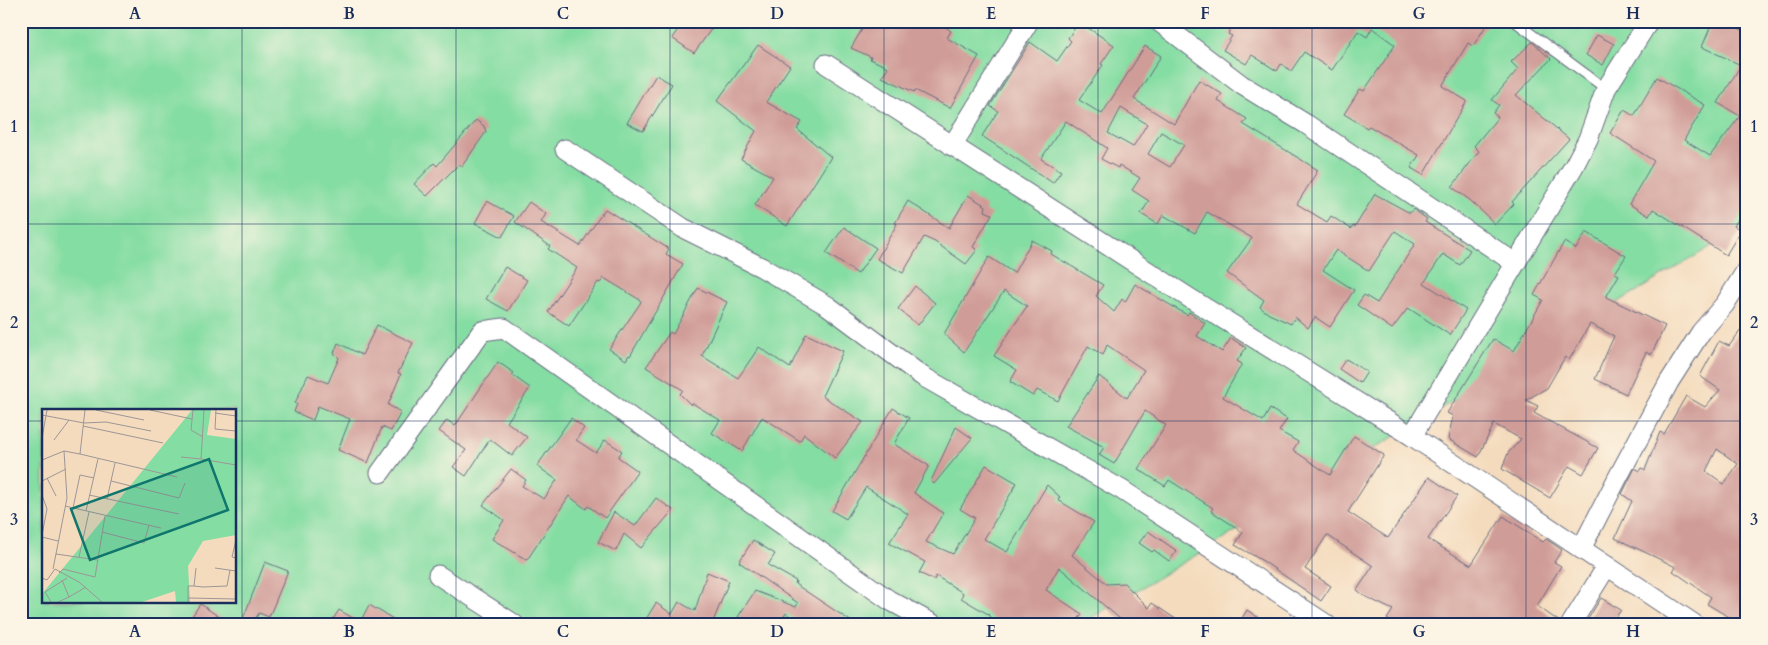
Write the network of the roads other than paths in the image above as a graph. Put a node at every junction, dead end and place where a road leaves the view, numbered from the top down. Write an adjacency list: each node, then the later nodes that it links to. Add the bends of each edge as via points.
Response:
1 (1029, 21): 7 (street)
2 (1158, 21): 9 (street, via 1242,85)
3 (1514, 21): 6 (lane)
4 (1649, 21): 6 (street)
5 (826, 64): 7 (street)
6 (1606, 89): 9 (street, via 1588,140)
7 (952, 146): 11 (street)
8 (565, 149): 16 (street, via 683,228 761,267 828,306 922,376 1122,490)
9 (1515, 263): 11 (street)
10 (1747, 269): 13 (street, via 1669,382)
11 (1412, 436): 13 (street)
12 (380, 473): 18 (street, via 482,330 504,328 889,600)
13 (1580, 549): 14 (street)
14 (1607, 566): 19 (street); 20 (street)
15 (438, 575): 17 (street)
16 (1320, 622)
17 (514, 624)
18 (932, 624)
19 (1571, 624)
20 (1694, 624)

